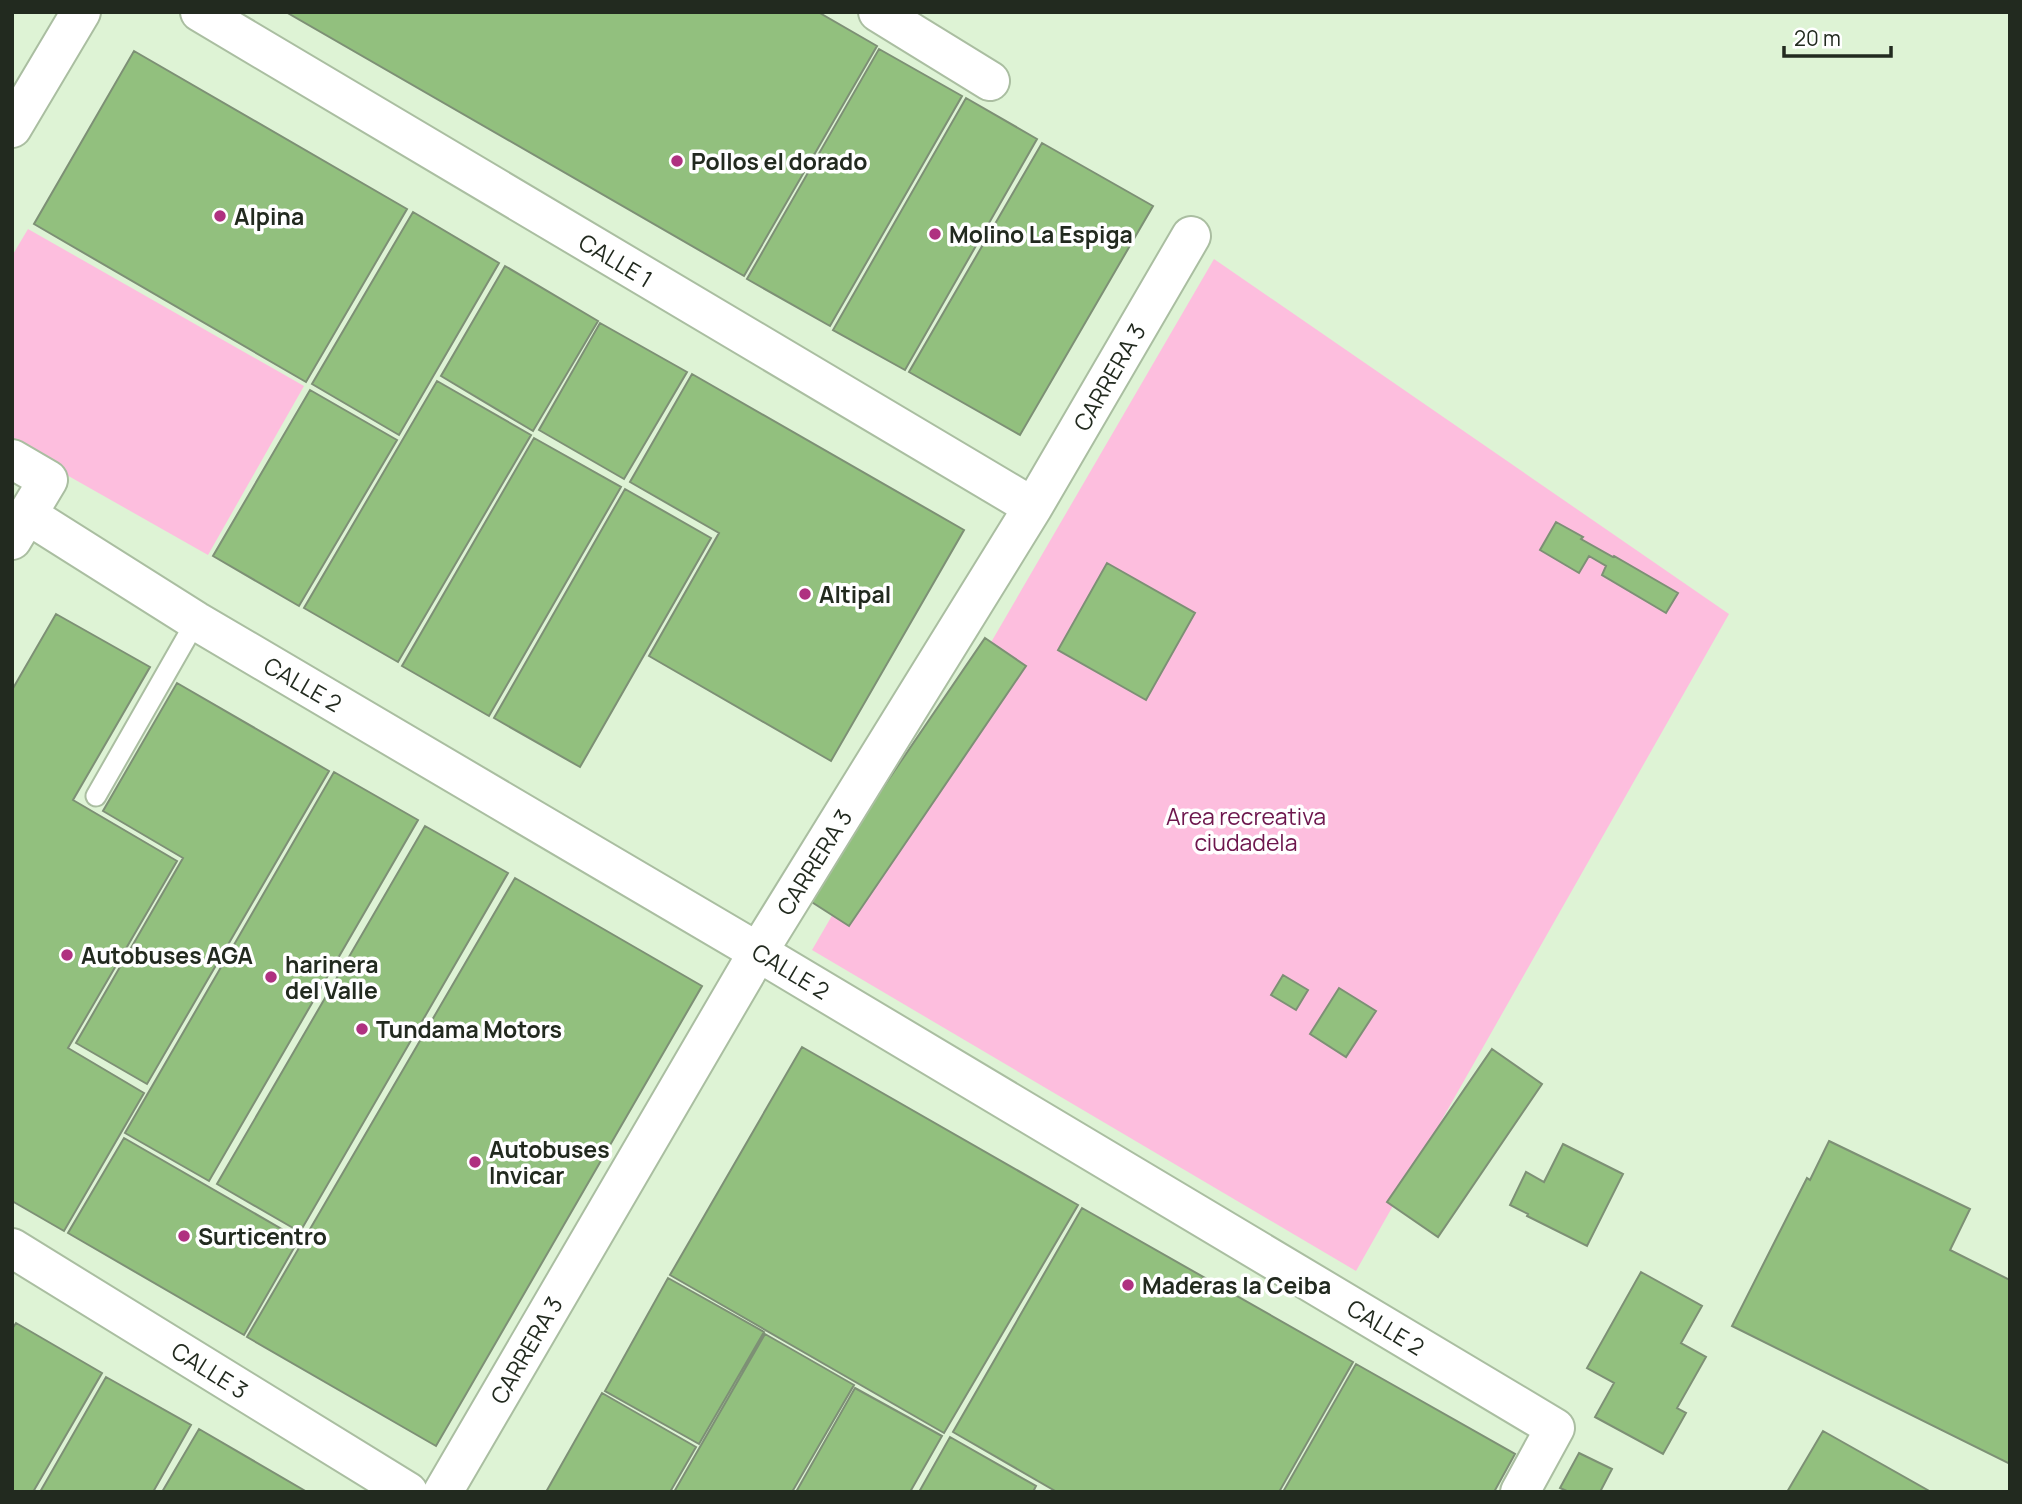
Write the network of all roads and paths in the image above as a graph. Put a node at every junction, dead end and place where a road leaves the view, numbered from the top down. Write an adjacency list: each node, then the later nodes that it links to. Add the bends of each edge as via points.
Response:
1 (81, 12): 5 (street)
2 (200, 12): 8 (street, CALLE 1)
3 (878, 12): 4 (street)
4 (990, 80)
5 (12, 128)
6 (1191, 236): 8 (street, CARRERA 3)
7 (12, 459): 9 (street, via 48,480)
8 (1033, 507): 12 (street, CARRERA 3)
9 (20, 527): 10 (street, CALLE 2)
10 (196, 621): 11 (lane); 12 (street, CALLE 2)
11 (96, 796)
12 (758, 952): 15 (street, CARRERA 3); 16 (street, CALLE 2, via 1556,1428)
13 (12, 1248): 14 (street, CALLE 3)
14 (408, 1492)
15 (443, 1492)
16 (1520, 1492)

